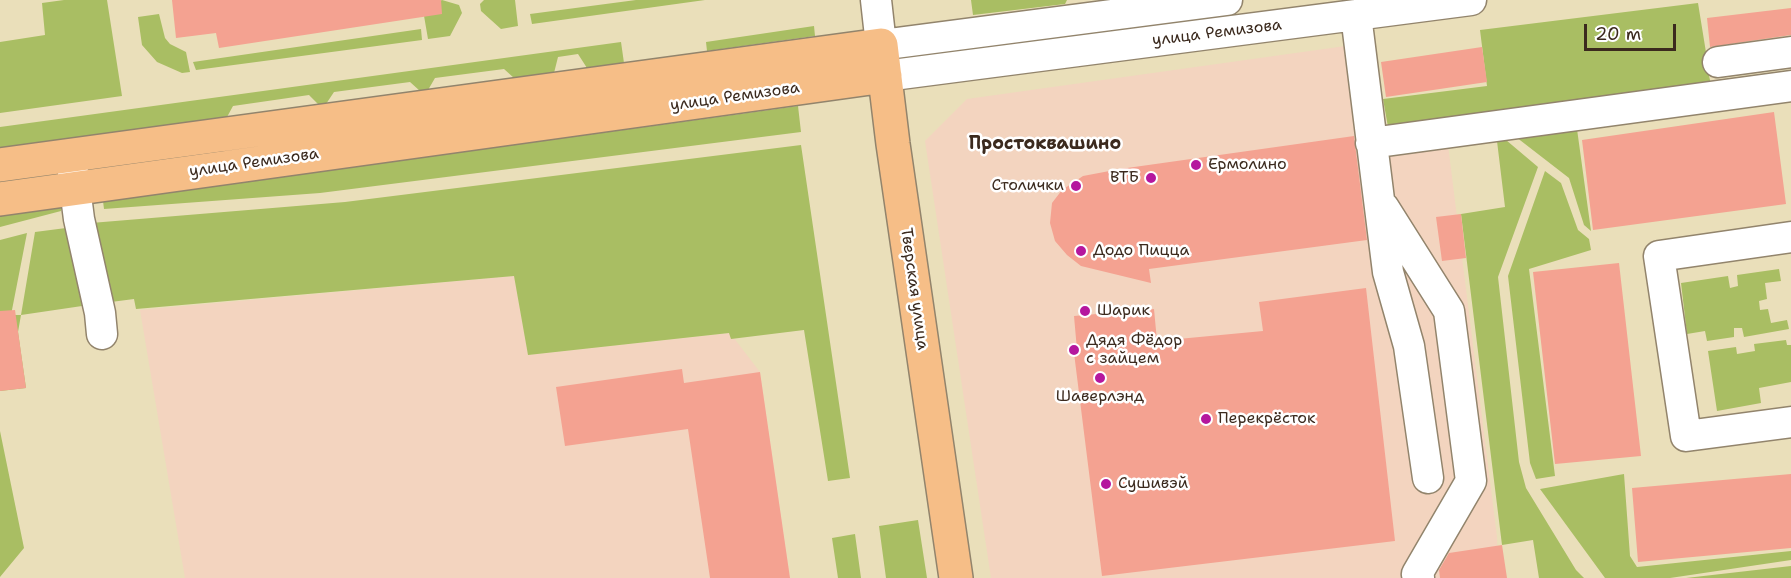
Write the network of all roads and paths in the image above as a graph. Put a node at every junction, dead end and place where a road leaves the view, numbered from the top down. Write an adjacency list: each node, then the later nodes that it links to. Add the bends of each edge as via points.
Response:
1 (876, 0): 5 (street, Тверская улица)
2 (1227, 0): 5 (street, улица Ремизова)
3 (1471, 0): 4 (street, улица Ремизова)
4 (1356, 15): 8 (street, улица Ремизова); 10 (street)
5 (881, 45): 8 (main road, Тверская улица); 11 (main road, улица Ремизова)
6 (1791, 52): 7 (street)
7 (1718, 62)
8 (885, 76): 13 (main road, улица Ремизова); 21 (main road, Тверская улица)
9 (1791, 86): 10 (street)
10 (1371, 143): 15 (street)
11 (71, 155): 12 (main road, улица Ремизова); 13 (street)
12 (0, 165)
13 (74, 188): 14 (main road, улица Ремизова); 17 (street)
14 (0, 198)
15 (1379, 200): 19 (street, via 1388,272 1409,346); 20 (street, via 1449,311 1471,481)
16 (1791, 237): 18 (street, via 1659,256 1686,436)
17 (102, 334)
18 (1791, 422)
19 (1428, 478)
20 (1411, 577)
21 (956, 578)

